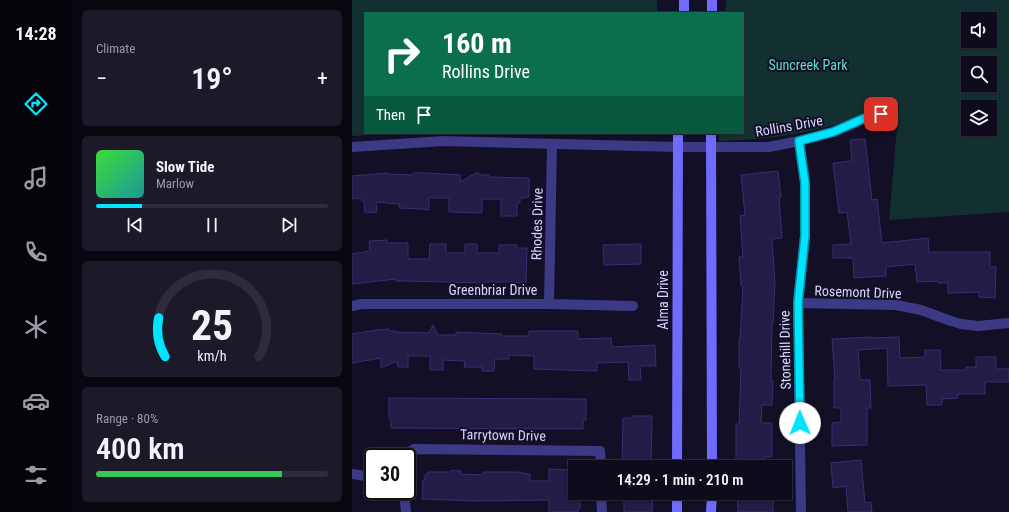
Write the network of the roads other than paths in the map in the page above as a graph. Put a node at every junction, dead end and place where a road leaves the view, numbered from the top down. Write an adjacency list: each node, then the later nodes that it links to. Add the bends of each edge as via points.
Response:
1 (684, 0): 3 (main road)
2 (712, 0): 4 (main road)
3 (684, 12)
4 (712, 12)
5 (889, 121): 8 (street, Rollins Drive, via 881,114 872,115 833,132)
6 (678, 134): 10 (main road, Alma Drive)
7 (711, 134): 11 (main road)
8 (799, 141): 11 (street, Rollins Drive, via 769,147); 13 (street, Stonehill Drive, via 805,183 805,228)
9 (552, 144): 10 (street, Rollins Drive); 12 (street, Rollins Drive, via 444,141); 14 (street, Rhodes Drive)
10 (677, 147): 11 (street, Rollins Drive); 20 (main road, Alma Drive)
11 (711, 147): 21 (main road)
12 (352, 148)
13 (798, 303): 17 (street, Rosemont Drive, via 896,305 921,310 961,324 978,326); 32 (street, Stonehill Drive)
14 (549, 304): 15 (street, Greenbriar Drive); 16 (street, Greenbriar Drive)
15 (352, 306)
16 (633, 306)
17 (1009, 323)
18 (416, 449): 19 (street, Tarrytown Drive, via 600,451)
19 (601, 460)
20 (677, 460)
21 (712, 460)
22 (352, 474): 23 (street)
23 (364, 476)
24 (405, 500): 28 (street)
25 (602, 500): 29 (street)
26 (677, 500): 30 (main road)
27 (712, 500): 31 (main road)
28 (406, 512)
29 (602, 512)
30 (677, 512)
31 (711, 512)
32 (801, 512)

